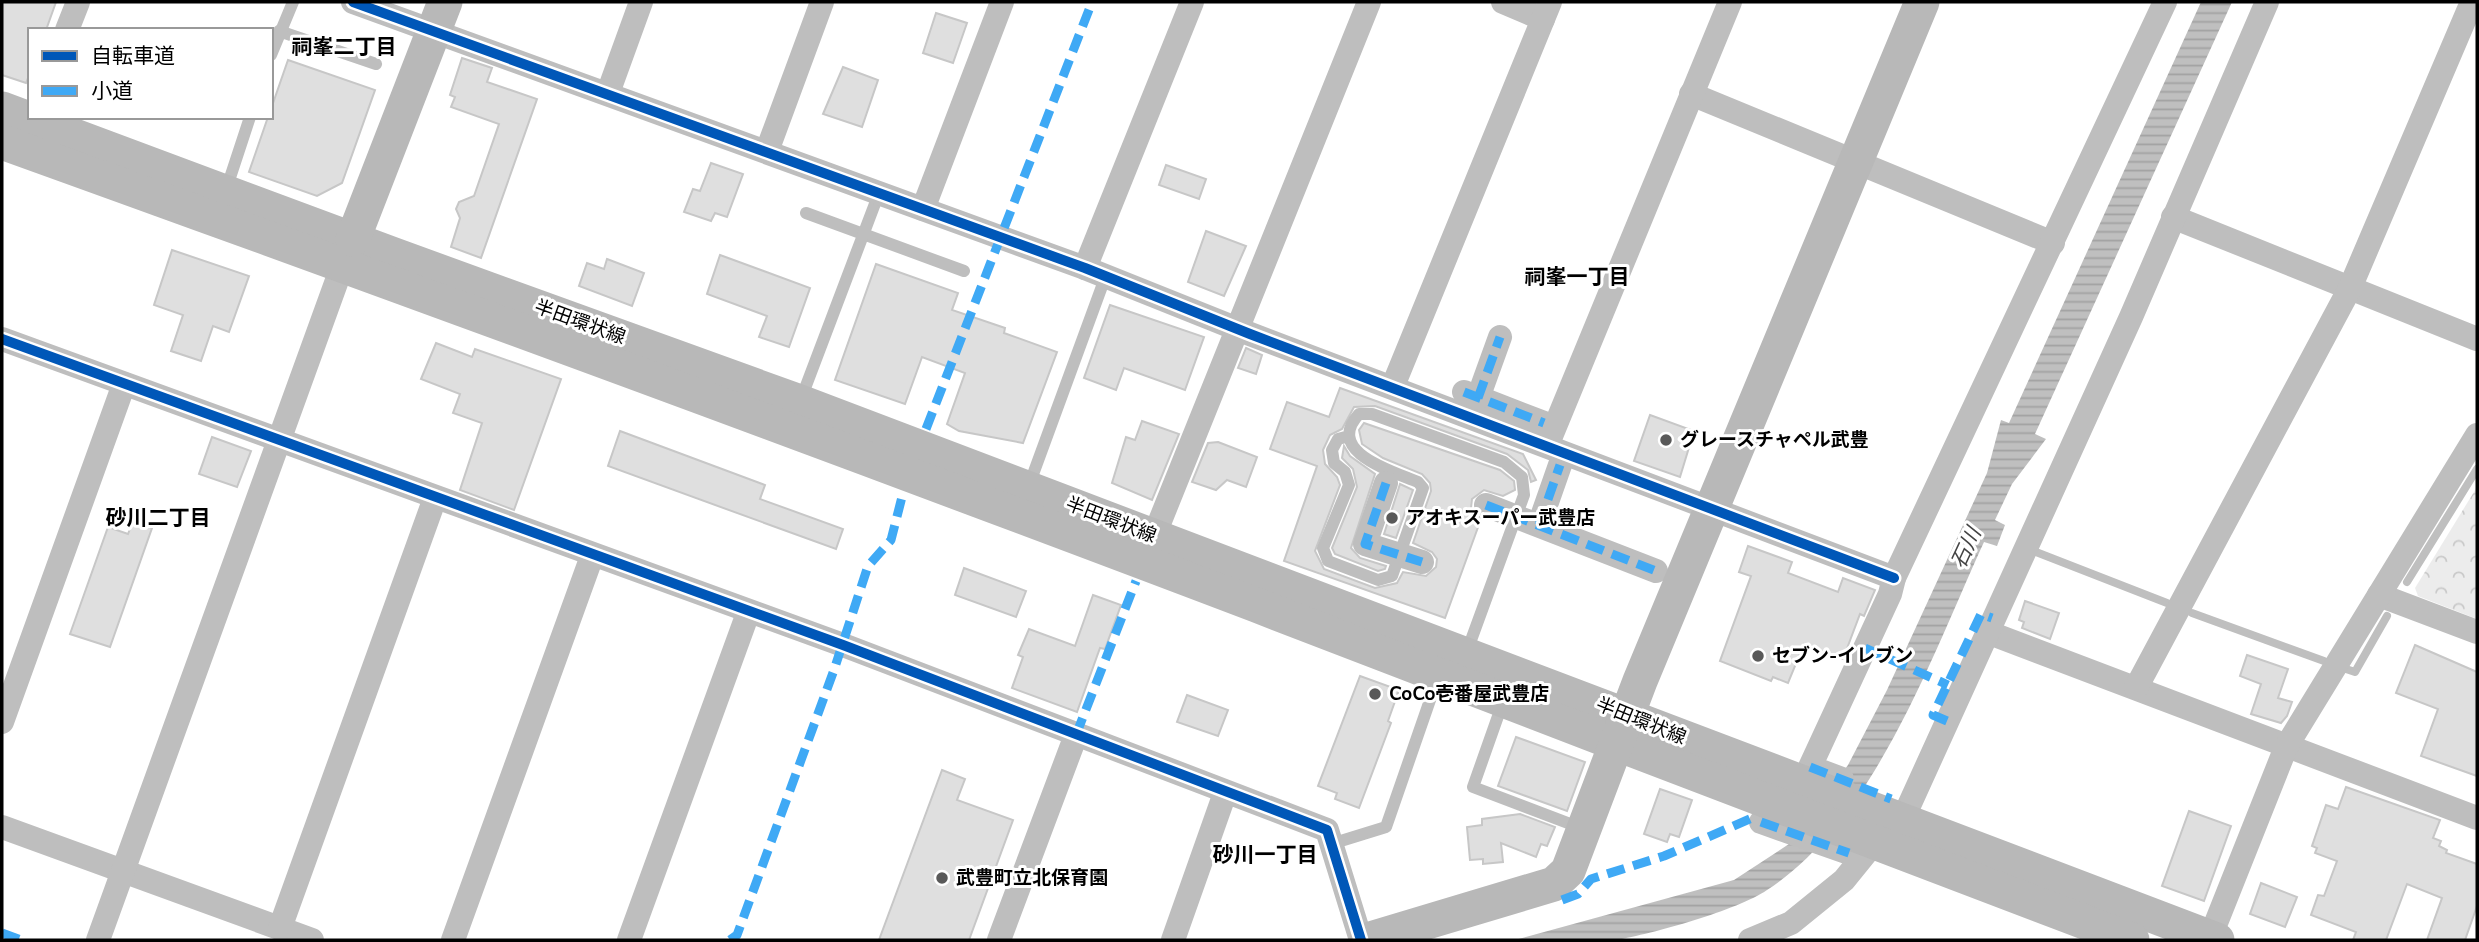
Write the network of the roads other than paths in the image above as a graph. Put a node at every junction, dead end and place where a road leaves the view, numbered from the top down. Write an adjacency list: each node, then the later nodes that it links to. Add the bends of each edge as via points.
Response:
1 (78, 2): 17 (street)
2 (293, 2): 18 (lane)
3 (353, 2): 16 (street)
4 (642, 2): 21 (street)
5 (822, 2): 26 (street)
6 (1002, 2): 30 (street)
7 (1192, 2): 37 (street)
8 (1369, 2): 39 (street)
9 (1503, 2): 15 (street)
10 (1730, 2): 22 (street)
11 (1922, 2): 27 (main road)
12 (2165, 2): 34 (street)
13 (2267, 2): 32 (street)
14 (2472, 2): 38 (street)
15 (1547, 10): 44 (street)
16 (439, 16): 21 (street); 35 (main road)
17 (68, 28)
18 (279, 31): 19 (lane); 20 (lane)
19 (273, 49)
20 (376, 64)
21 (608, 93): 26 (street)
22 (1691, 94): 27 (street); 49 (street)
23 (33, 119): 28 (main road, 半田環状線)
24 (249, 119): 28 (lane)
25 (2, 142): 35 (main road, 半田環状線)
26 (767, 151): 29 (street)
27 (1855, 162): 34 (street); 54 (main road)
28 (225, 192): 35 (main road, 半田環状線)
29 (878, 193): 30 (street); 33 (lane)
30 (923, 209): 37 (street)
31 (806, 213): 33 (lane)
32 (2173, 217): 38 (street); 63 (street)
33 (863, 233): 36 (lane); 45 (lane)
34 (2053, 243): 60 (street)
35 (348, 252): 45 (main road, 半田環状線); 48 (street); 66 (main road, 半田環状線)
36 (964, 271)
37 (1095, 273): 39 (street); 51 (lane)
38 (2350, 288): 41 (street); 67 (street)
39 (1237, 328): 44 (street); 56 (street)
40 (1500, 337): 49 (street, via 1471,395)
41 (2477, 339)
42 (2, 340): 43 (street)
43 (124, 384): 48 (street); 69 (street)
44 (1393, 386): 49 (street)
45 (800, 402): 51 (main road, 半田環状線)
46 (2477, 435): 61 (street)
47 (1349, 436): 55 (lane, via 1351,423 1359,414 1372,414 1504,462 1522,477); 58 (lane, via 1362,458 1423,488); 58 (lane, via 1338,439 1332,450 1334,463 1345,472 1349,485 1324,555 1328,561 1378,580 1392,576)
48 (279, 439): 52 (street); 80 (street)
49 (1550, 445): 54 (street, via 1610,477); 55 (street)
50 (1386, 483): 58 (street, via 1364,544)
51 (1028, 488): 56 (main road, 半田環状線)
52 (436, 498): 57 (street); 81 (street)
53 (1486, 505): 55 (street)
54 (1711, 510): 60 (street); 70 (main road)
55 (1527, 521): 59 (street); 65 (lane)
56 (1154, 536): 65 (main road, 半田環状線)
57 (592, 556): 62 (street); 85 (street)
58 (1411, 559)
59 (1656, 571)
60 (1894, 578): 74 (street)
61 (2379, 595): 64 (street); 72 (street)
62 (748, 613): 71 (street); 86 (street)
63 (1987, 632): 67 (street); 77 (street)
64 (2477, 632)
65 (1466, 654): 70 (main road, 半田環状線)
66 (1438, 677): 68 (main road, 半田環状線); 79 (lane, via 1386,827)
67 (2136, 688): 72 (street)
68 (1503, 701): 70 (main road, 半田環状線); 78 (lane, via 1473,787)
69 (2, 722)
70 (1623, 730): 74 (main road, 半田環状線); 78 (main road)
71 (1076, 735): 73 (street); 87 (street)
72 (2286, 747): 75 (street); 82 (street)
73 (1225, 793): 79 (street, via 1326,830); 88 (street)
74 (1790, 796): 77 (main road, 半田環状線); 77 (street)
75 (2477, 818)
76 (2, 827): 80 (street)
77 (1877, 828): 82 (main road, 半田環状線); 91 (street, via 1844,880 1791,923); 92 (main road, 半田環状線)
78 (1585, 830): 90 (main road, via 1568,871 1553,884)
79 (1331, 844): 89 (street, via 1352,891)
80 (123, 871): 81 (street); 83 (street)
81 (280, 929): 84 (street)
82 (2214, 939)
83 (98, 940)
84 (312, 940)
85 (453, 940)
86 (629, 940)
87 (999, 940)
88 (1173, 940)
89 (1362, 940)
90 (1367, 940)
91 (1749, 940)
92 (2132, 940)

